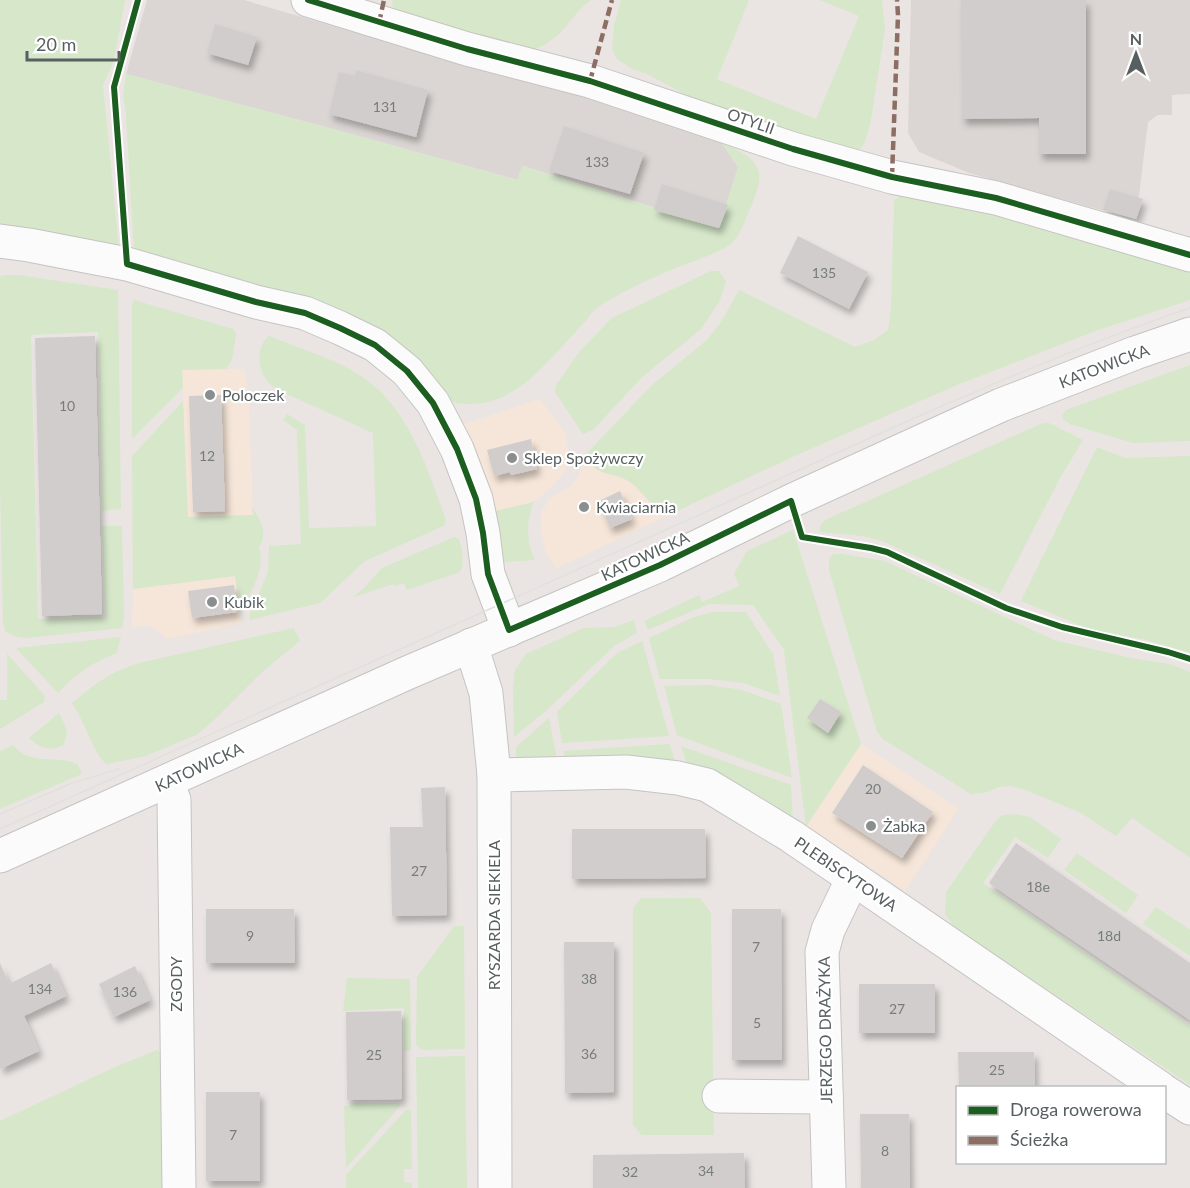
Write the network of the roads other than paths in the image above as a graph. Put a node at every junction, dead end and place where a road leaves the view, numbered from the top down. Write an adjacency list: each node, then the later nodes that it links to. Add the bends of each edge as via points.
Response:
1 (308, 0): 3 (street, OTYLII, via 467,49 590,81 793,149 892,177 996,198)
2 (0, 241): 5 (street, via 127,264 304,314 375,345 406,371 433,403 457,449 476,499 488,574)
3 (1190, 255)
4 (1190, 334): 5 (street, KATOWICKA, via 1001,405 660,565)
5 (509, 630): 6 (street, KATOWICKA)
6 (471, 645): 7 (street, RYSZARDA SIEKIELA, via 486,693); 8 (street, KATOWICKA)
7 (494, 775): 10 (street, PLEBISCYTOWA, via 626,772 707,785); 17 (street, RYSZARDA SIEKIELA)
8 (167, 783): 9 (street, KATOWICKA); 16 (street, ZGODY, via 174,800)
9 (0, 856)
10 (853, 878): 11 (street, PLEBISCYTOWA); 14 (street, JERZEGO DRAŻYKA, via 822,952)
11 (1157, 1086)
12 (1166, 1091): 15 (street)
13 (719, 1096): 14 (street)
14 (826, 1097): 18 (street, JERZEGO DRAŻYKA)
15 (1190, 1108)
16 (179, 1188)
17 (495, 1188)
18 (829, 1188)

